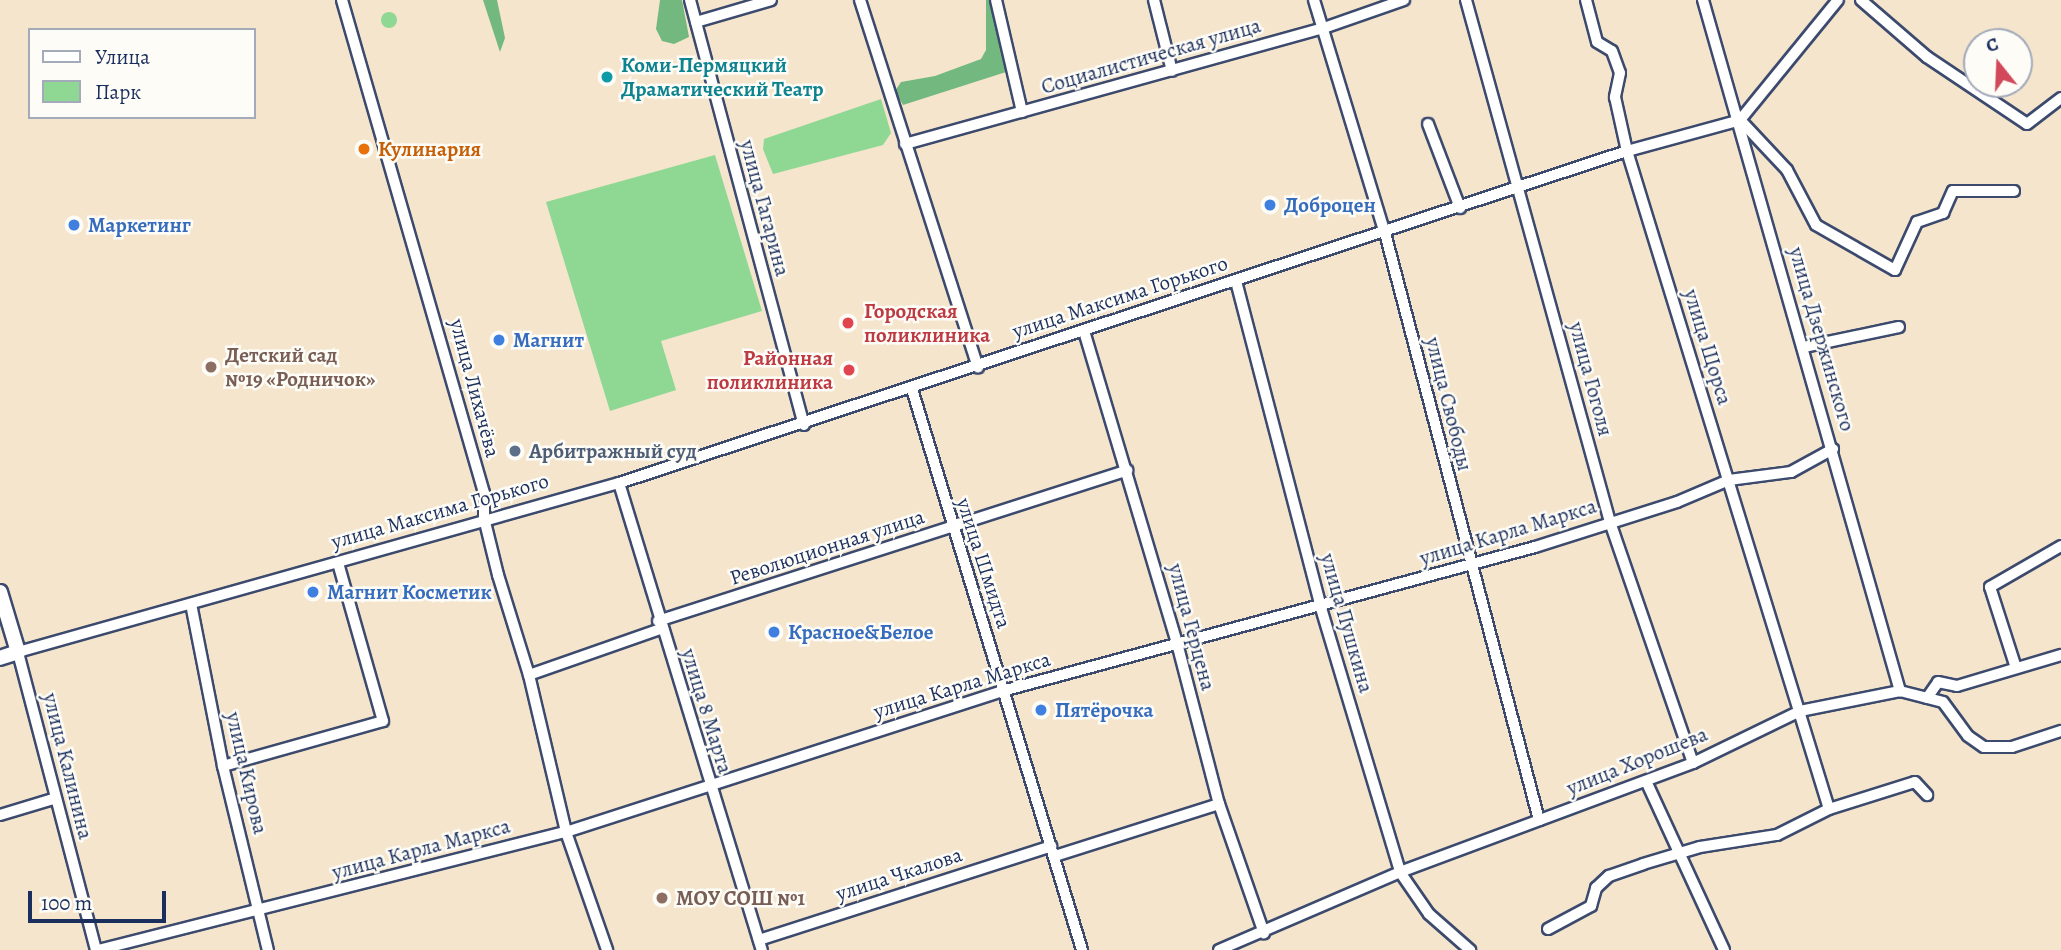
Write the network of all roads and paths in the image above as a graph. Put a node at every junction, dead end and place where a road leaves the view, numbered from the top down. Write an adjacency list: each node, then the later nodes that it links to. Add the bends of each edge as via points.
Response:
1 (342, 0): 38 (street, улица Лихачёва, via 480,480)
2 (690, 0): 14 (street, улица Гагарина)
3 (771, 0): 14 (street)
4 (860, 0): 21 (street)
5 (996, 0): 18 (street)
6 (1154, 0): 16 (street)
7 (1314, 0): 15 (street, улица Свободы)
8 (1404, 0): 15 (street, Социалистическая улица)
9 (1466, 0): 23 (street, улица Гоголя)
10 (1586, 0): 22 (street, улица Щорса, via 1597,42 1612,51 1620,73 1615,97)
11 (1703, 0): 19 (street, улица Дзержинского)
12 (1838, 0): 19 (street)
13 (1861, 0): 17 (street, via 1927,57 2028,124)
14 (696, 22): 33 (street, улица Гагарина)
15 (1321, 29): 16 (street, Социалистическая улица); 26 (street, улица Свободы)
16 (1172, 71): 18 (street, Социалистическая улица)
17 (2061, 98)
18 (1022, 112): 21 (street, Социалистическая улица)
19 (1740, 120): 22 (street, улица Максима Горького); 24 (street, via 1787,170 1816,225 1895,270 1917,222 1943,213 1953,191); 30 (street, улица Дзержинского)
20 (1427, 124): 25 (street)
21 (905, 144): 31 (street)
22 (1627, 151): 23 (street, улица Максима Горького); 36 (street, улица Щорса)
23 (1519, 188): 25 (street, улица Максима Горького); 39 (street, улица Гоголя)
24 (2014, 191)
25 (1460, 208): 26 (street, улица Максима Горького)
26 (1385, 233): 27 (street, улица Максима Горького); 43 (street, улица Свободы)
27 (1236, 281): 29 (street, улица Максима Горького); 46 (street, улица Пушкина)
28 (1899, 327): 30 (street)
29 (1084, 331): 31 (street, улица Максима Горького); 35 (street, улица Герцена)
30 (1804, 347): 34 (street, улица Дзержинского)
31 (978, 367): 32 (street, улица Максима Горького)
32 (912, 390): 33 (street, улица Максима Горького); 40 (street, улица Шмидта)
33 (804, 425): 37 (street, улица Максима Горького)
34 (1833, 449): 36 (street, улица Карла Маркса, via 1791,472); 55 (street, улица Дзержинского)
35 (1127, 470): 40 (street, Революционная улица); 48 (street, улица Герцена)
36 (1729, 480): 39 (street, улица Карла Маркса); 57 (street, улица Щорса)
37 (619, 483): 38 (street, улица Максима Горького); 47 (street, улица 8 Марта)
38 (484, 518): 42 (street, улица Максима Горького); 53 (street, улица Лихачёва)
39 (1610, 522): 43 (street, улица Карла Маркса); 59 (street, улица Гоголя)
40 (951, 527): 47 (street, Революционная улица); 54 (street, улица Шмидта)
41 (2061, 546): 52 (street, via 1990,587)
42 (338, 562): 45 (street, улица Максима Горького); 60 (street, via 383,721)
43 (1471, 565): 46 (street, улица Карла Маркса); 68 (street, улица Свободы)
44 (0, 592): 49 (main road, улица Калинина)
45 (191, 604): 49 (street, улица Максима Горького); 60 (street, улица Кирова)
46 (1321, 608): 48 (street, улица Карла Маркса); 72 (street, улица Пушкина)
47 (659, 625): 53 (street, Революционная улица); 62 (street, улица 8 Марта)
48 (1177, 643): 54 (street, улица Карла Маркса); 65 (street, улица Герцена)
49 (18, 652): 51 (main road, улица Максима Горького); 64 (street, улица Калинина)
50 (2061, 654): 52 (street)
51 (0, 657)
52 (2016, 668): 56 (street, via 1957,686 1938,682)
53 (529, 675): 69 (street, улица Лихачёва)
54 (1006, 690): 62 (street, улица Карла Маркса); 70 (street, улица Шмидта)
55 (1900, 691): 56 (street, улица Хорошева); 57 (street, улица Хорошева)
56 (1927, 698): 58 (street, улица Хорошева, via 1943,702 1968,736 1984,747 2012,747)
57 (1800, 711): 59 (street, улица Хорошева); 66 (street, улица Щорса)
58 (2061, 731)
59 (1693, 763): 61 (street, улица Хорошева)
60 (223, 766): 73 (street, улица Кирова)
61 (1646, 781): 68 (street, улица Хорошева); 71 (street)
62 (709, 784): 69 (street, улица Карла Маркса); 76 (street, улица 8 Марта)
63 (1927, 795): 66 (street, via 1915,782)
64 (53, 799): 67 (street); 78 (street, улица Калинина)
65 (1219, 804): 70 (street, улица Чкалова); 75 (street, улица Герцена)
66 (1829, 809): 71 (street, via 1777,835)
67 (0, 815)
68 (1539, 820): 72 (street, улица Хорошева)
69 (566, 832): 73 (street, улица Карла Маркса, via 371,884); 80 (street, улица Лихачёва)
70 (1053, 851): 76 (street, улица Чкалова); 81 (street, улица Шмидта)
71 (1677, 853): 74 (street, via 1609,876 1597,888 1591,906); 84 (street)
72 (1400, 872): 75 (street, улица Хорошева); 83 (street, улица Пушкина, via 1429,914)
73 (259, 908): 78 (street, улица Карла Маркса); 79 (street, улица Кирова)
74 (1548, 929)
75 (1264, 933): 77 (street, улица Хорошева)
76 (760, 945)
77 (1242, 946): 82 (street, улица Хорошева)
78 (97, 950)
79 (268, 950)
80 (607, 950)
81 (1082, 950)
82 (1219, 950)
83 (1470, 950)
84 (1724, 950)

